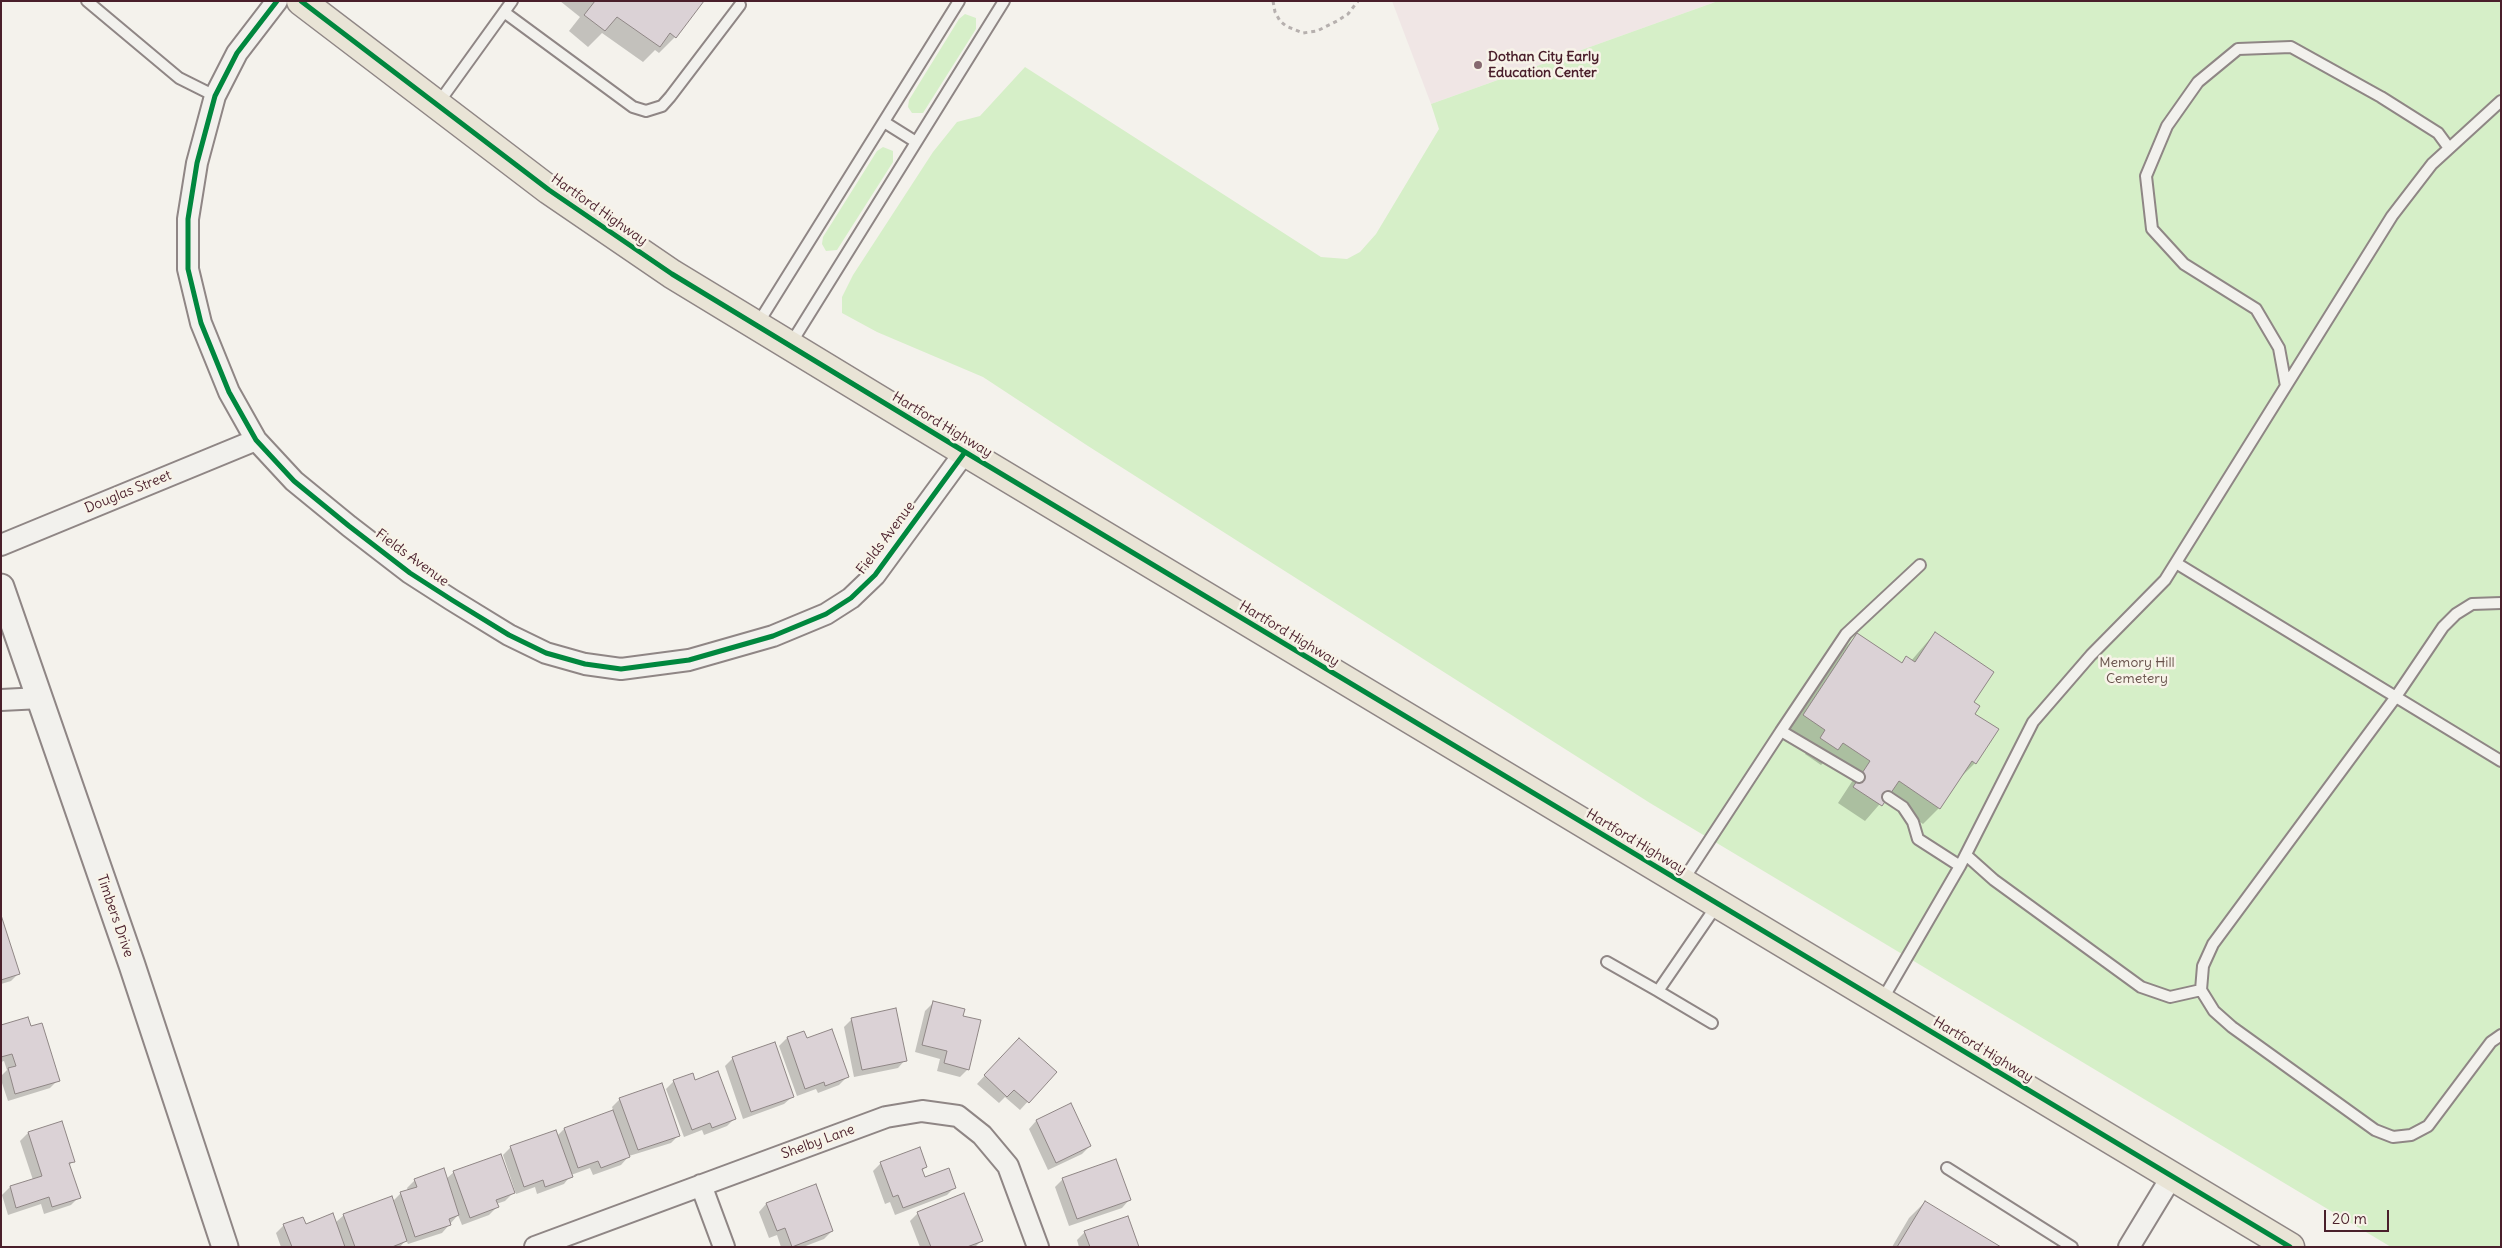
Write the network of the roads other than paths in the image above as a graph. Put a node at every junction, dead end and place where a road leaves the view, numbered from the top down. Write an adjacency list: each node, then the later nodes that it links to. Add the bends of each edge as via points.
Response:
1 (87, 1): 9 (lane, via 179,78)
2 (277, 1): 9 (street, Fields Avenue, via 237,53)
3 (301, 1): 11 (main road, Hartford Highway)
4 (512, 1): 8 (lane)
5 (959, 1): 12 (lane)
6 (1004, 1): 13 (lane)
7 (740, 5): 8 (lane, via 670,97 662,106 646,111 632,107)
8 (504, 12): 11 (lane)
9 (215, 96): 18 (street, Fields Avenue, via 197,163 188,218 188,269 204,331 229,392)
10 (2501, 101): 14 (lane)
11 (437, 106): 15 (main road, Hartford Highway, via 549,190 672,274)
12 (884, 122): 13 (lane); 15 (lane)
13 (916, 142): 16 (lane)
14 (2449, 148): 17 (lane, via 2432,164 2392,216); 17 (lane, via 2438,133 2291,47 2238,50 2198,82 2167,126 2146,176 2152,228 2184,264 2256,309 2279,348)
15 (757, 325): 16 (main road, Hartford Highway)
16 (789, 345): 19 (main road, Hartford Highway)
17 (2286, 386): 21 (lane)
18 (256, 440): 19 (street, Fields Avenue, via 294,481 349,526 452,600 546,653 585,664 621,669 689,660 773,636 826,614 851,598 875,575); 20 (street, Douglas Street)
19 (965, 452): 34 (main road, Hartford Highway)
20 (1, 545)
21 (2176, 563): 26 (lane); 32 (lane, via 2166,580 2091,655 2033,722)
22 (1920, 565): 28 (lane, via 1846,634)
23 (1, 587): 25 (street, Timbers Drive)
24 (2501, 602): 26 (lane, via 2472,604 2456,614)
25 (42, 698): 27 (street); 46 (street, Timbers Drive)
26 (2394, 698): 29 (lane); 37 (lane, via 2213,944 2203,966)
27 (1, 700)
28 (1781, 731): 30 (lane); 34 (lane)
29 (2501, 761)
30 (1859, 777)
31 (1888, 797): 33 (lane, via 1902,807 1913,822 1918,839)
32 (1966, 855): 33 (lane); 37 (lane, via 1994,880 2141,987 2170,997)
33 (1960, 866): 39 (lane)
34 (1681, 882): 35 (main road, Hartford Highway)
35 (1717, 904): 38 (lane); 39 (main road, Hartford Highway)
36 (1607, 962): 38 (lane)
37 (2201, 990): 41 (lane, via 2214,1011 2232,1027 2375,1130 2393,1137 2411,1135 2428,1126 2491,1042)
38 (1658, 991): 40 (lane)
39 (1881, 1002): 43 (main road, Hartford Highway)
40 (1712, 1022)
41 (2501, 1035)
42 (1947, 1168): 45 (lane)
43 (2172, 1176): 50 (street); 51 (main road, Hartford Highway)
44 (701, 1185): 47 (street, Shelby Lane); 48 (street); 49 (street, Shelby Lane, via 886,1117 922,1111 958,1116 982,1135 1008,1166)
45 (2069, 1246)
46 (225, 1247)
47 (534, 1247)
48 (724, 1247)
49 (1038, 1247)
50 (2129, 1247)
51 (2290, 1247)

